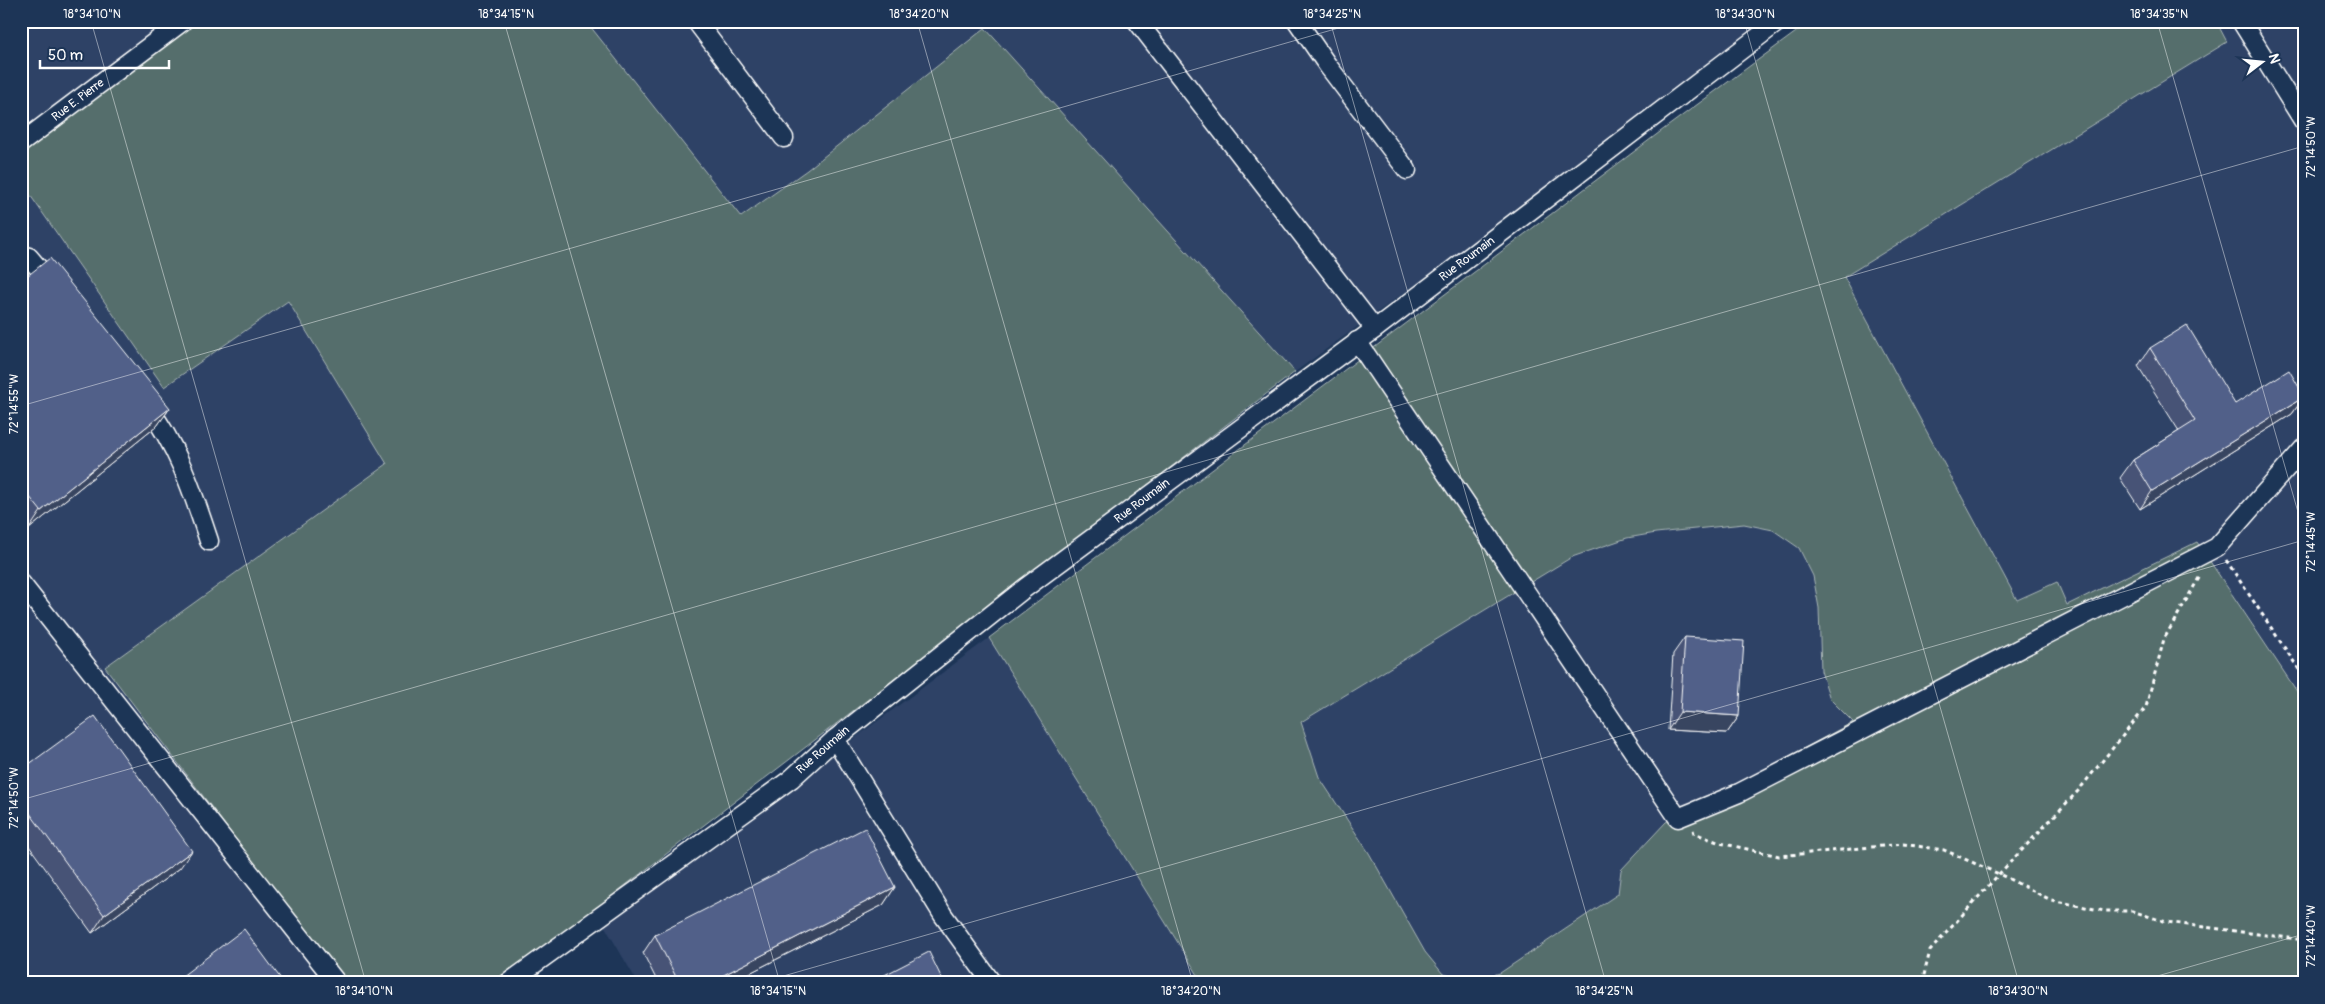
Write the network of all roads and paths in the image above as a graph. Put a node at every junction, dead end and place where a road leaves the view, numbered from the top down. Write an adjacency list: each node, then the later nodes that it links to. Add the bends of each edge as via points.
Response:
1 (183, 21): 9 (street, Rue E. Pierre)
2 (696, 21): 8 (street)
3 (1137, 21): 13 (street)
4 (1297, 21): 10 (street)
5 (1779, 21): 13 (street, Rue Roumain)
6 (2241, 21): 7 (street)
7 (2304, 122)
8 (784, 138)
9 (21, 143)
10 (1407, 170)
11 (21, 255): 12 (street, via 29,258)
12 (65, 299)
13 (1375, 329): 14 (street, Rue Roumain)
14 (1356, 341): 22 (street, Rue Roumain, via 1025,588); 23 (street, via 1678,818)
15 (138, 393): 17 (street, via 165,429 193,490)
16 (2304, 448): 18 (street)
17 (209, 541)
18 (2217, 548): 19 (street); 21 (path)
19 (2201, 556): 23 (street, via 1739,793); 24 (path, via 2204,569 2164,639 2146,708 2078,791)
20 (21, 583): 26 (street)
21 (2304, 677)
22 (835, 739): 27 (street, Rue Roumain, via 791,779); 28 (street, via 943,915)
23 (1686, 815): 24 (path, via 1694,833 1720,843 1779,856 1903,844 1944,850)
24 (1999, 874): 25 (path, via 2051,900 2104,911 2132,912 2166,922); 29 (path, via 1930,951)
25 (2304, 940)
26 (337, 983)
27 (508, 983)
28 (992, 983)
29 (1922, 983)

